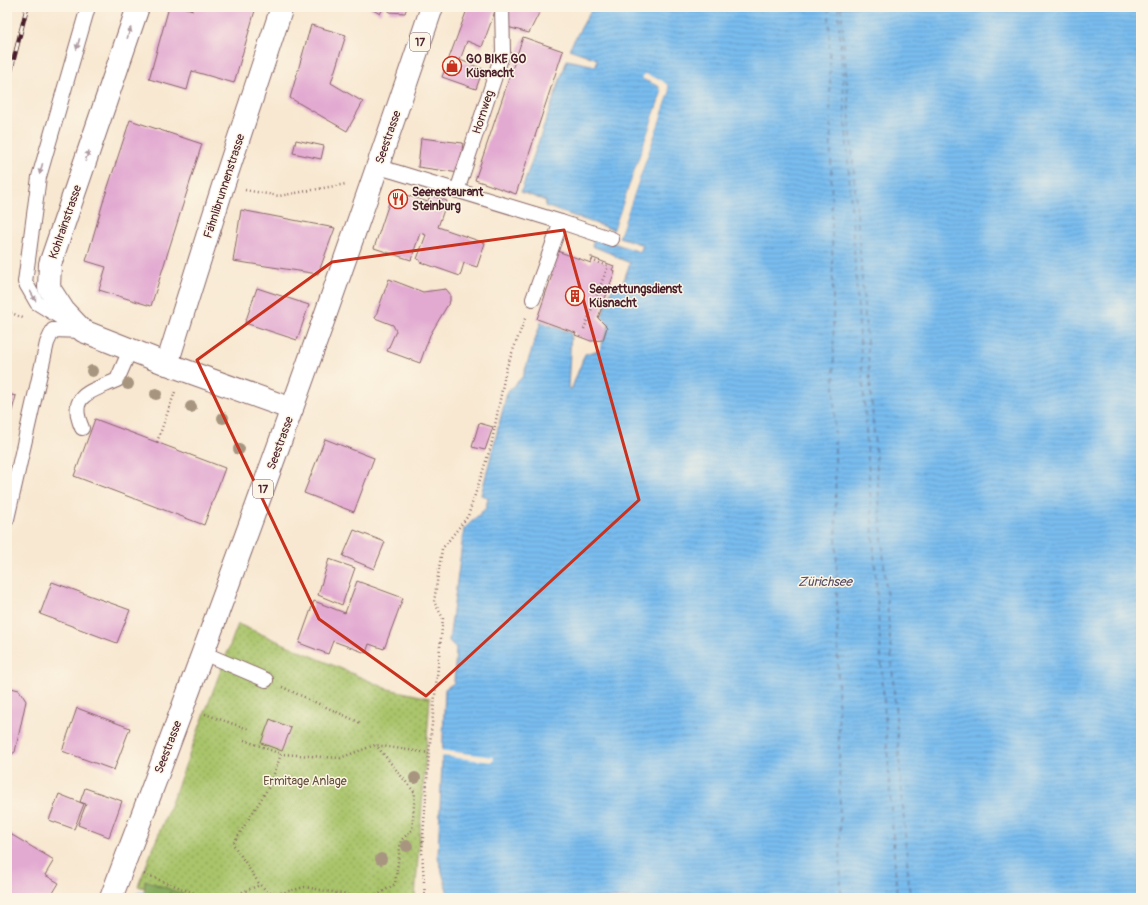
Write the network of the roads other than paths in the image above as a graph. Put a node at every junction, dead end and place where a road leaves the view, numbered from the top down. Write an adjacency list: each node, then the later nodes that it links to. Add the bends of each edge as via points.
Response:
1 (88, 7): 11 (lane, one-way to 11, via 39,177 25,282 36,303)
2 (138, 7): 11 (street, Kohlrainstrasse, one-way to 2, via 64,311 49,288 50,264)
3 (282, 7): 13 (street, Fähnlibrunnenstrasse)
4 (432, 7): 6 (street, Seestrasse / 17)
5 (502, 7): 7 (lane, Hornweg, via 503,52)
6 (378, 167): 7 (lane); 14 (street, Seestrasse / 17)
7 (457, 191): 8 (lane)
8 (561, 222): 9 (lane); 10 (lane)
9 (612, 239)
10 (533, 299)
11 (83, 331): 12 (street, Kohlrainstrasse); 16 (lane, via 53,330 47,343)
12 (130, 350): 13 (street, Kohlrainstrasse); 15 (lane, via 116,380 83,396 77,406 77,417)
13 (167, 364): 14 (street, Kohlrainstrasse)
14 (292, 409): 17 (street, Seestrasse / 17)
15 (82, 428)
16 (7, 519)
17 (203, 653): 18 (lane); 19 (street, Seestrasse / 17)
18 (266, 680)
19 (111, 898)

